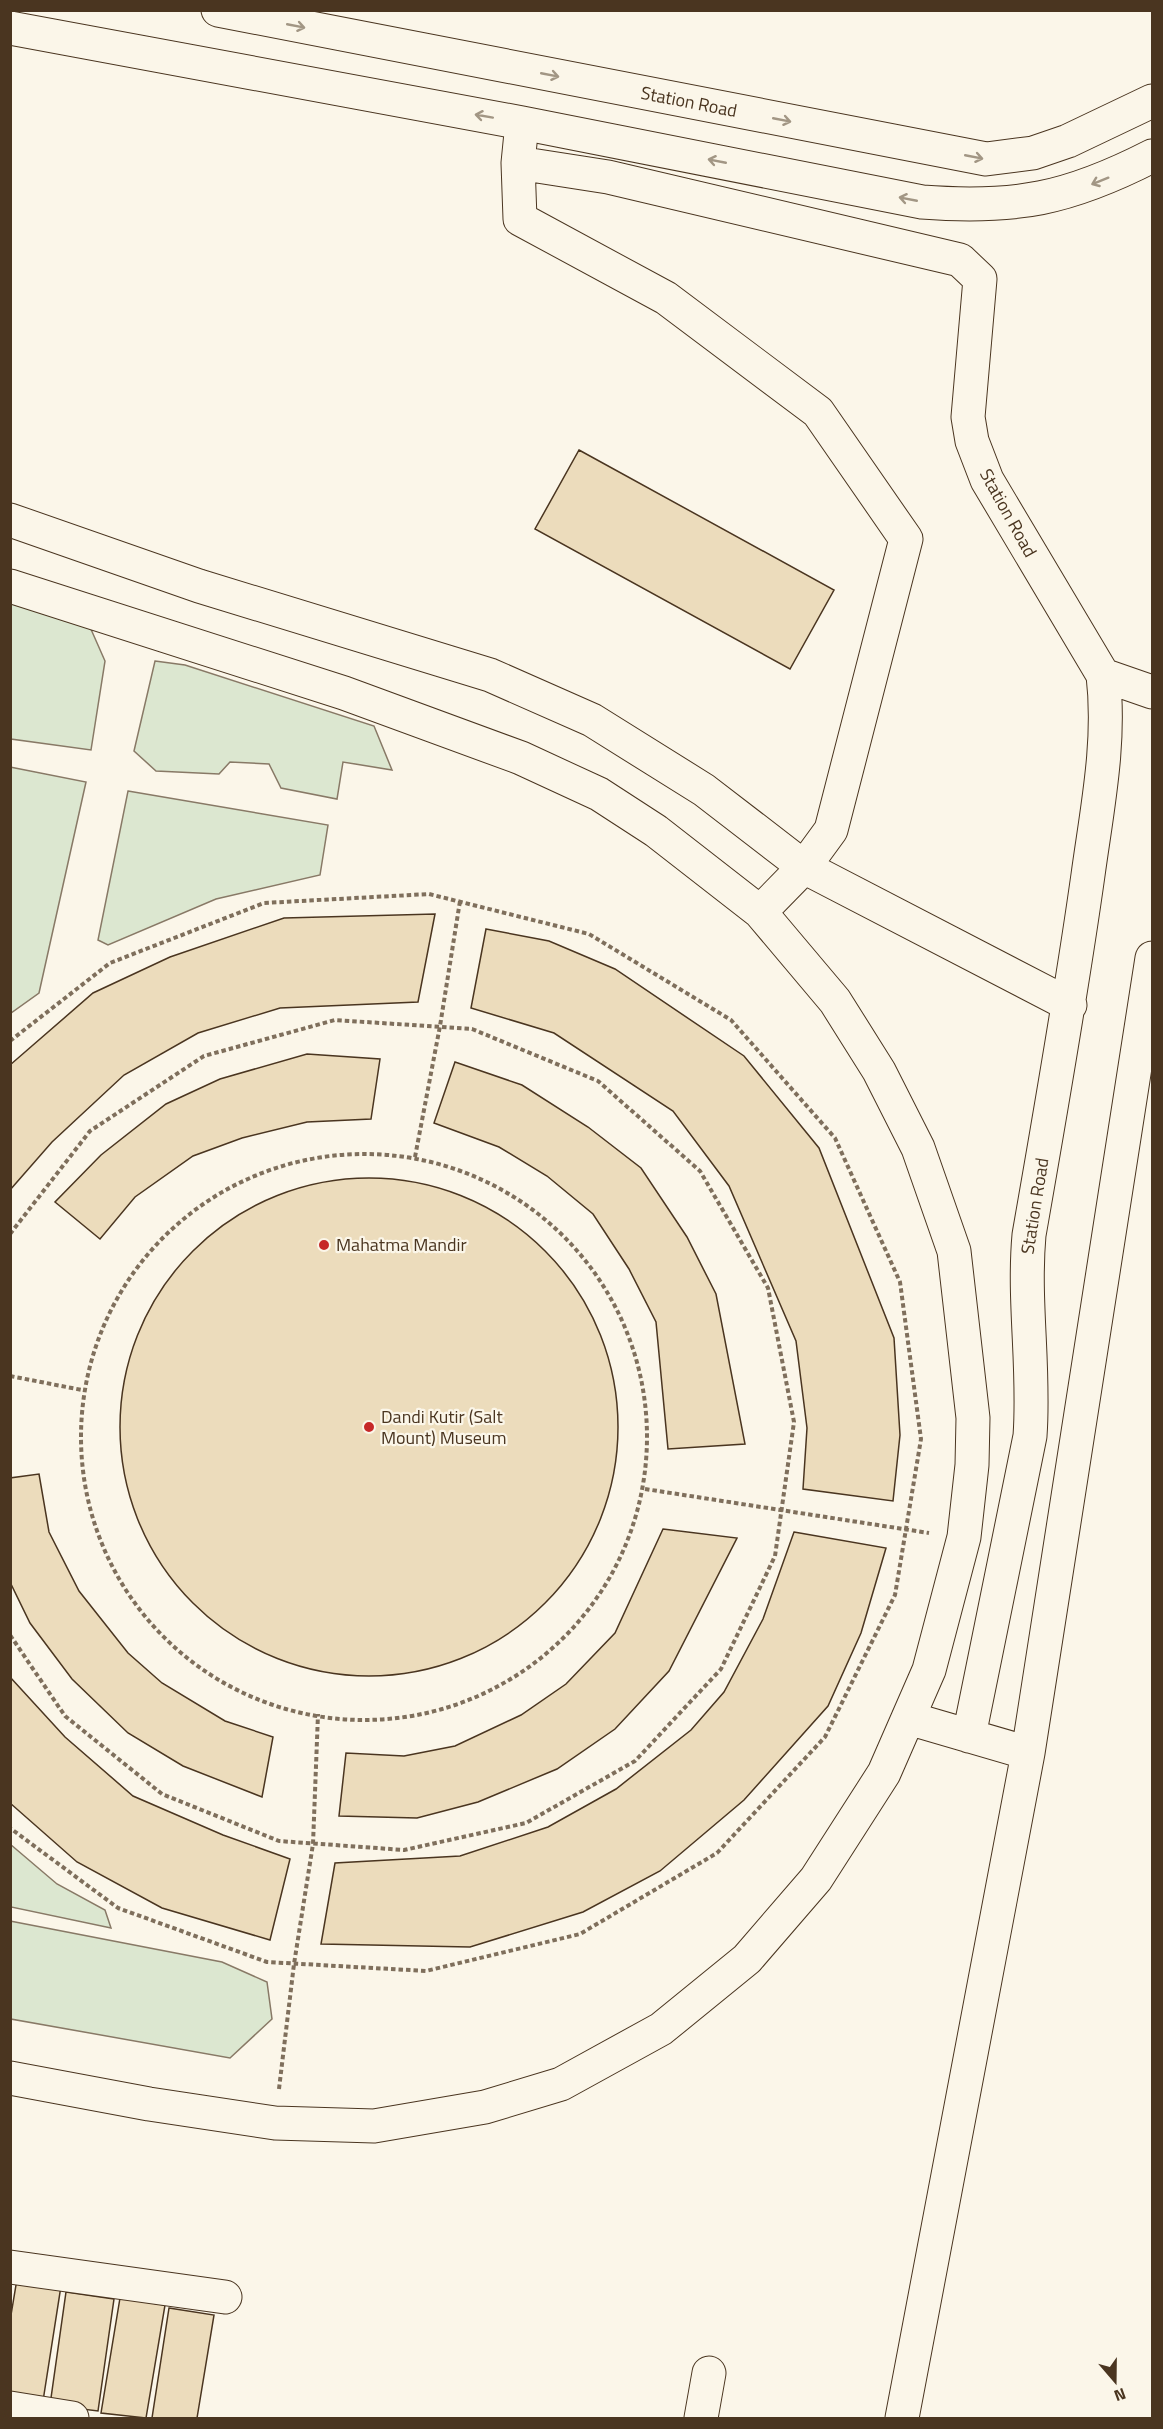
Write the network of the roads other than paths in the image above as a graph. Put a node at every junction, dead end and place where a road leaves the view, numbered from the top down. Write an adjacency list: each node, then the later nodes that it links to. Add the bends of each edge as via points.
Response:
1 (218, 10): 3 (street, Station Road, one-way to 3, via 986,159 1033,153 1068,141)
2 (10, 28): 4 (street, one-way to 2)
3 (1152, 101)
4 (522, 123): 5 (street, one-way to 4, via 1116,175 1034,201 968,205 922,202); 6 (street)
5 (1152, 156)
6 (518, 163): 9 (street, Station Road, via 608,177 960,260 980,279 968,417 972,441 987,480); 11 (street, via 520,219 666,298 818,412 906,538 831,830)
7 (10, 520): 11 (street, via 199,586 490,675 592,720 704,790)
8 (10, 586): 12 (street, via 344,693 521,758 598,794 656,831)
9 (1103, 675): 10 (street); 14 (street, Station Road, via 1107,708 1101,780)
10 (1152, 692)
11 (804, 867): 12 (street); 14 (street)
12 (760, 912): 15 (street, via 835,1001 879,1071 918,1148 954,1251 973,1418 972,1465 964,1537 929,1670)
13 (1152, 958): 17 (street)
14 (1070, 1005): 16 (street, Station Road, via 1026,1267 1030,1436)
15 (908, 1718): 16 (street); 18 (street, via 884,1773 816,1879 747,1959 661,2030 561,2084 486,2107 374,2126 275,2123)
16 (969, 1736): 17 (street)
17 (1028, 1753): 25 (street)
18 (10, 2078)
19 (10, 2267): 20 (street)
20 (225, 2297)
21 (709, 2373): 24 (street)
22 (10, 2408): 23 (street)
23 (72, 2418)
24 (701, 2418)
25 (902, 2418)

